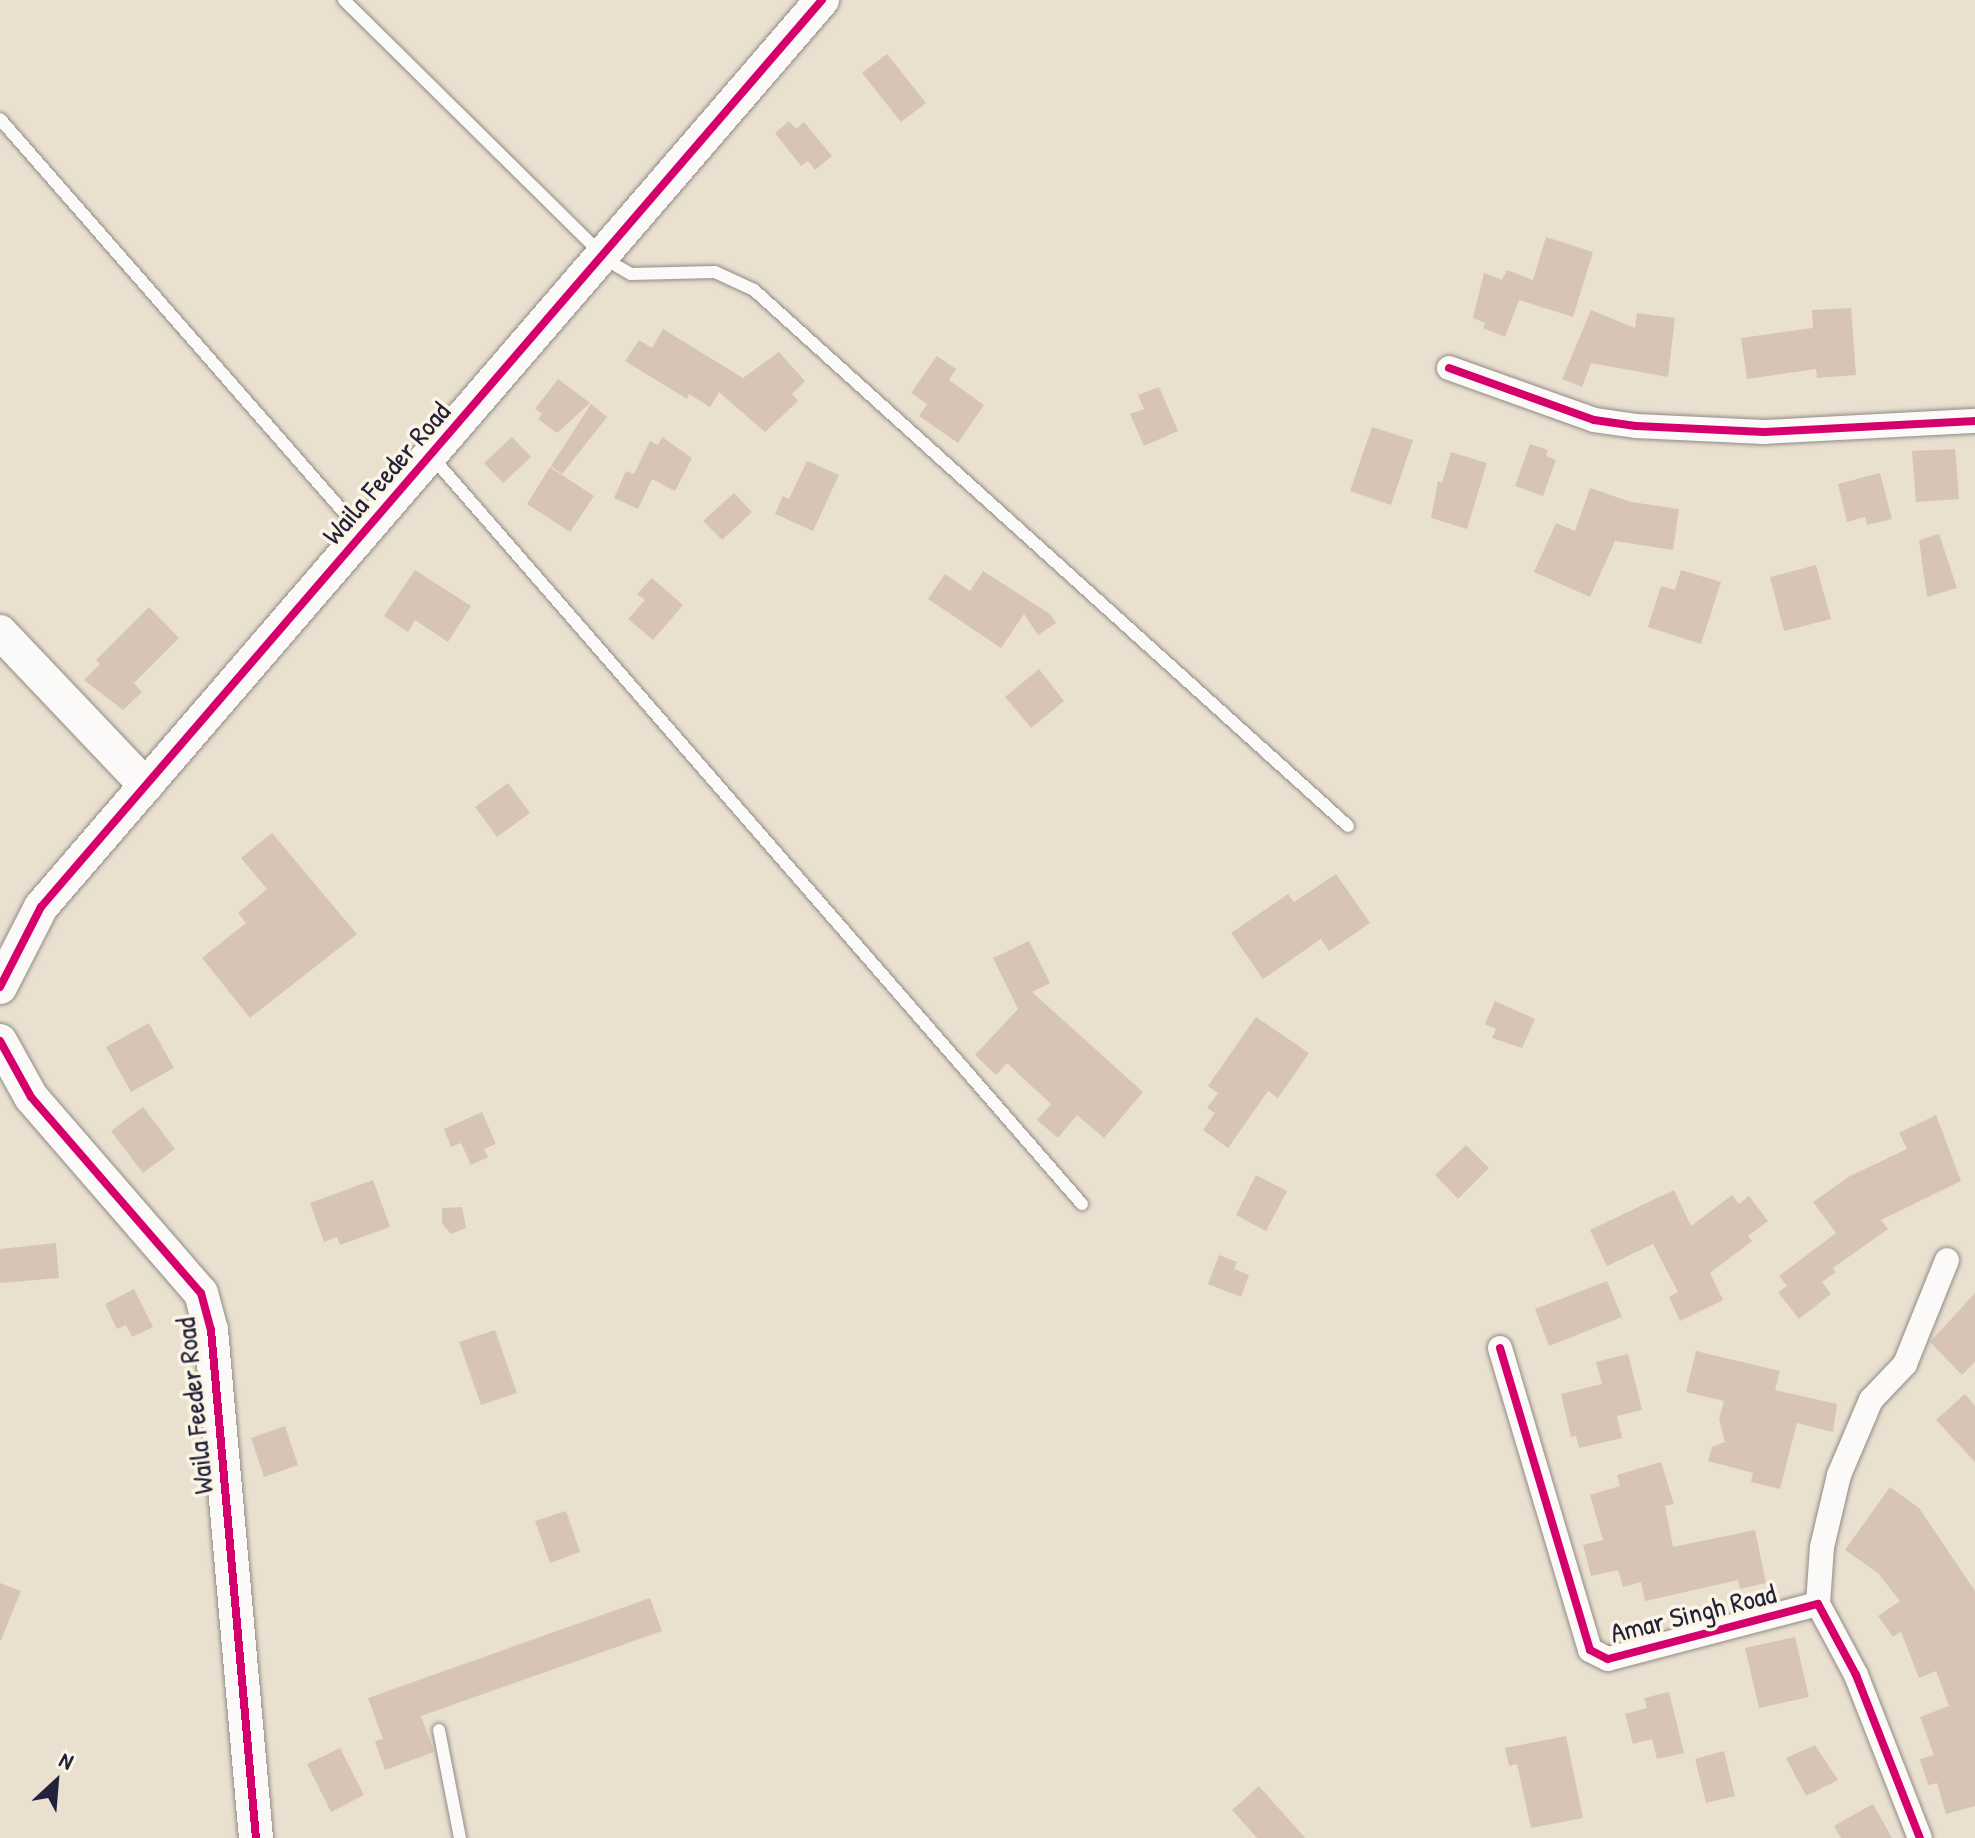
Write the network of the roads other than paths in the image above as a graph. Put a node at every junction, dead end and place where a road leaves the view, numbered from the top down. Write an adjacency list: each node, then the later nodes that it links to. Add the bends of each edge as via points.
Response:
1 (344, 0): 4 (lane)
2 (810, 4): 4 (street, Waila Feeder Road)
3 (0, 119): 8 (lane)
4 (602, 255): 7 (street, Waila Feeder Road); 11 (lane, via 631,274 715,272 754,290)
5 (1449, 368): 6 (street, via 1594,420 1636,426 1764,432)
6 (1975, 421)
7 (431, 455): 8 (street, Waila Feeder Road); 14 (lane)
8 (362, 534): 10 (street, Waila Feeder Road)
9 (0, 632): 10 (street)
10 (146, 786): 12 (street, Waila Feeder Road, via 41,907)
11 (1348, 826)
12 (0, 987)
13 (0, 1041): 19 (street, Waila Feeder Road, via 31,1097 201,1293 211,1330)
14 (1082, 1204)
15 (1947, 1260): 17 (street, via 1905,1364 1871,1400 1839,1475 1822,1547)
16 (1500, 1348): 17 (street, Amar Singh Road, via 1585,1642 1597,1656 1608,1659)
17 (1818, 1604): 21 (street, Amar Singh Road, via 1856,1675)
18 (439, 1730): 20 (lane)
19 (256, 1838)
20 (460, 1838)
21 (1920, 1838)

